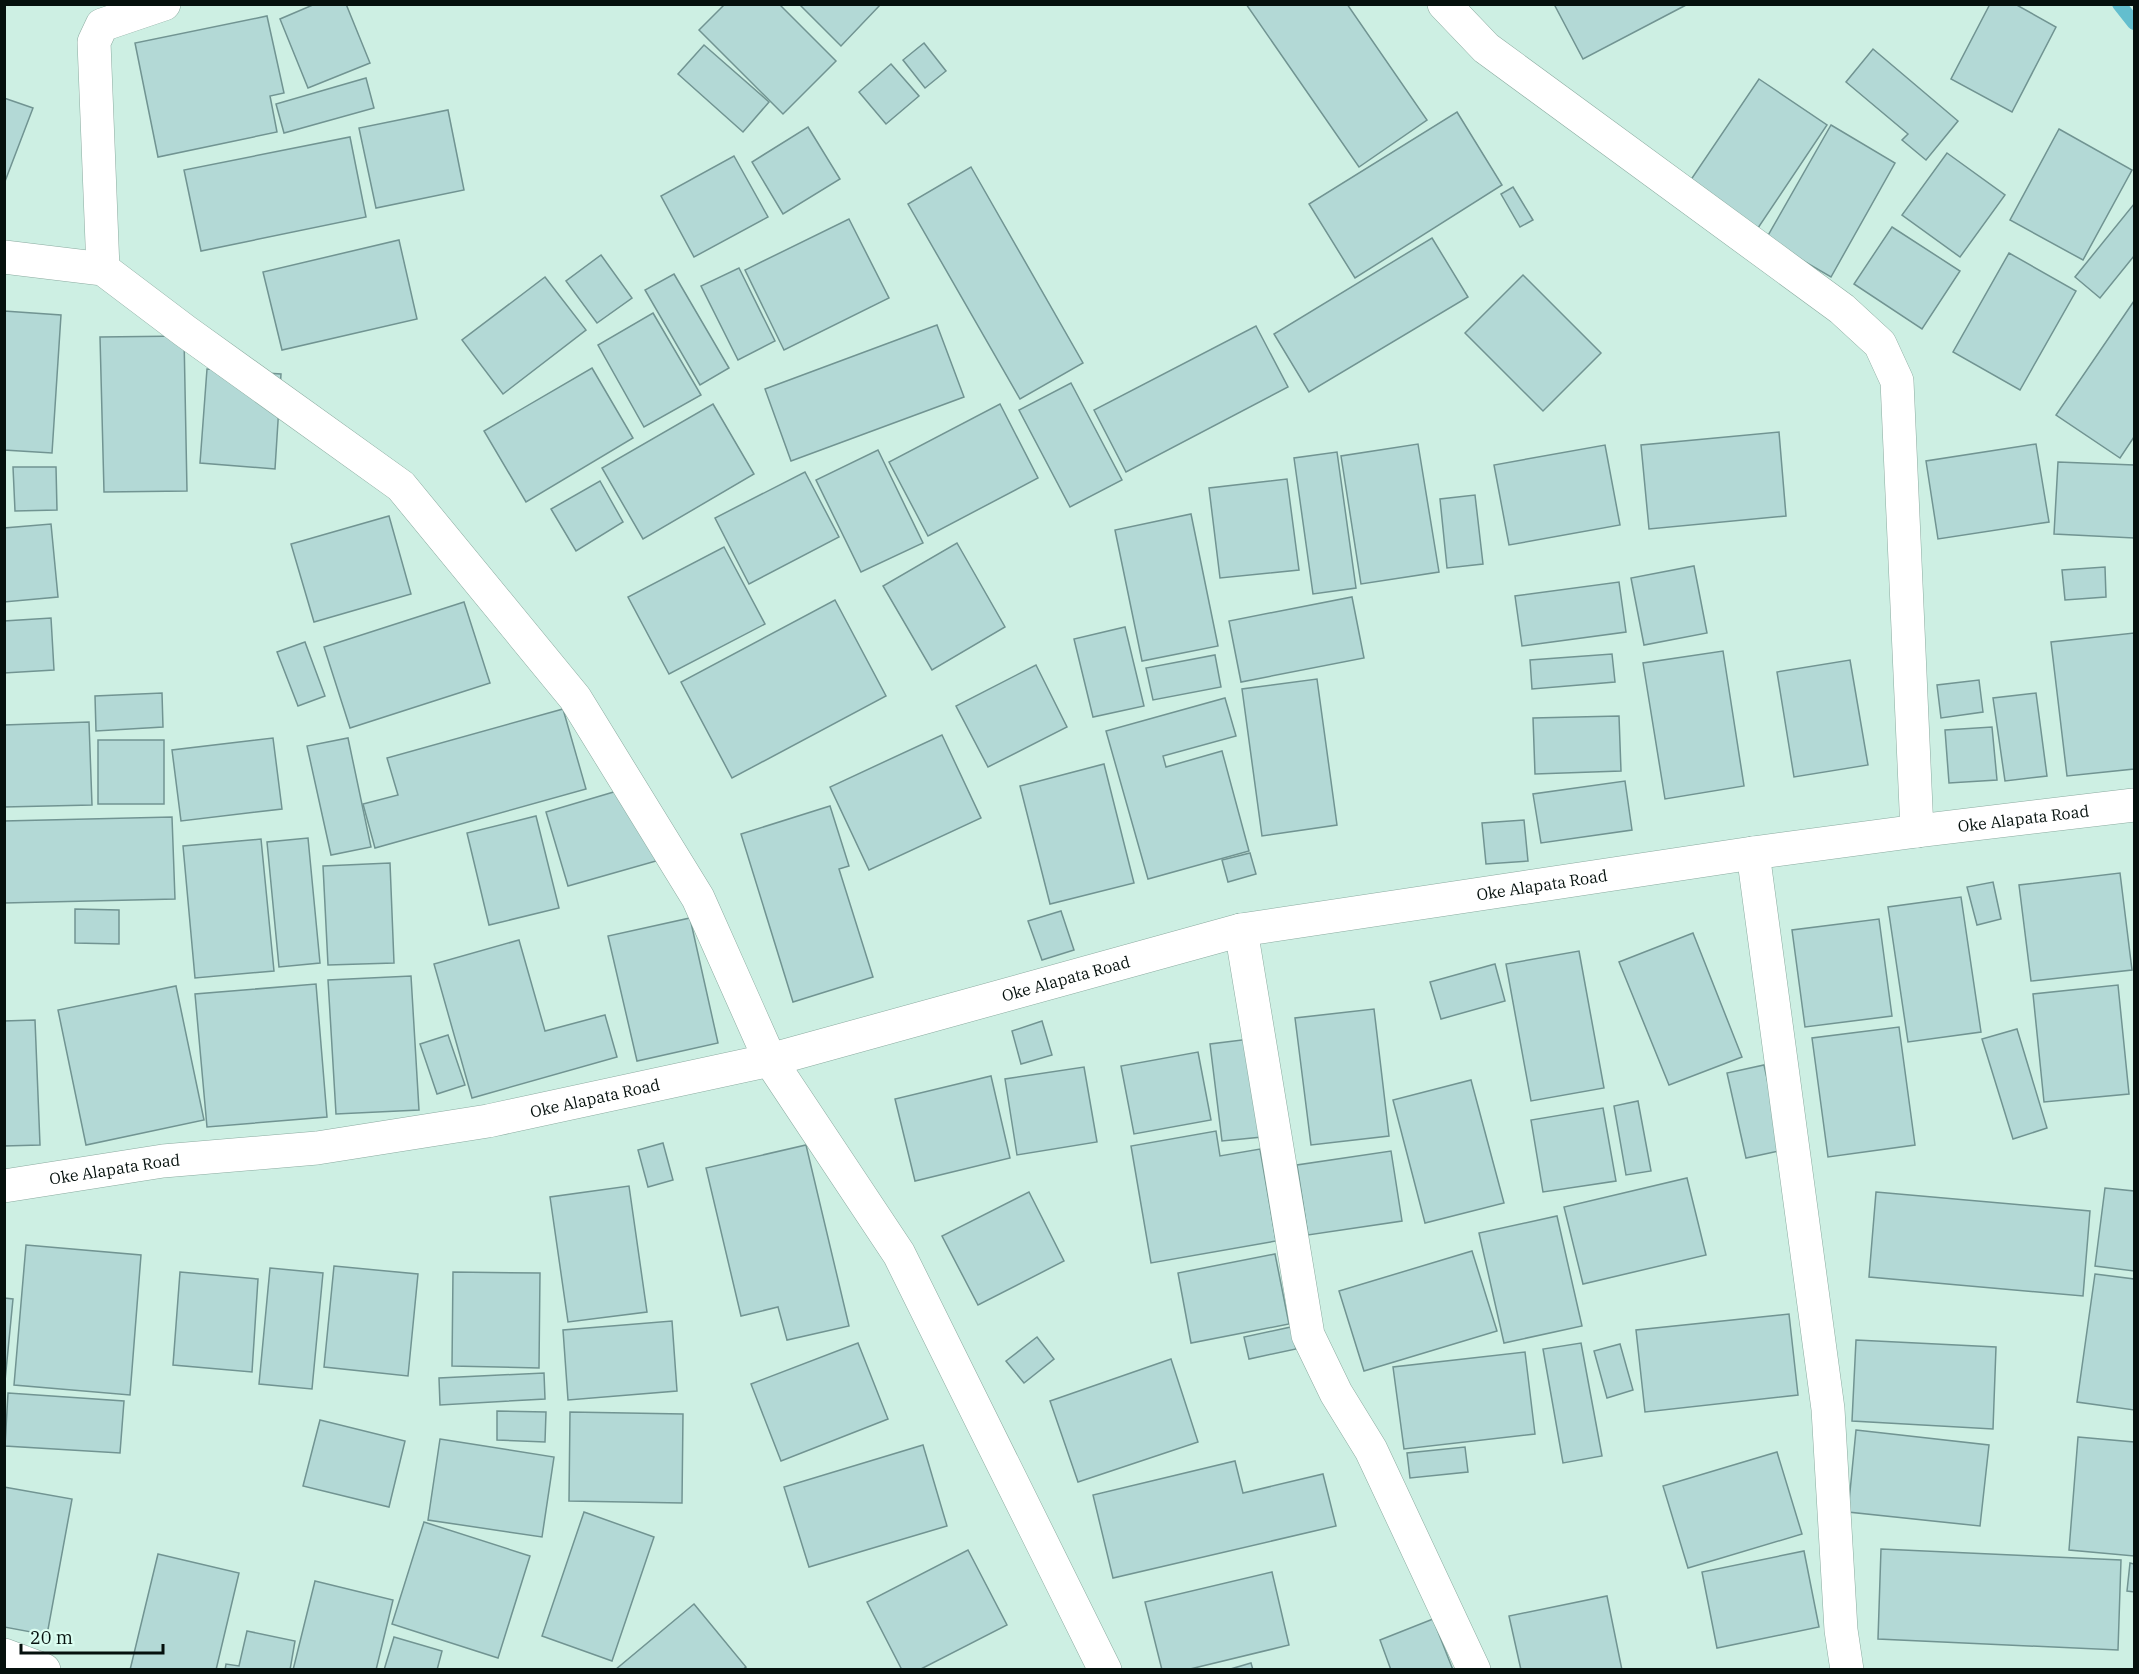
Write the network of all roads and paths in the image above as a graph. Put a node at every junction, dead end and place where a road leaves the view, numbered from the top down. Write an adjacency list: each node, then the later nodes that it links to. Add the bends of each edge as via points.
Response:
1 (164, 4): 4 (street, via 102,25 94,42)
2 (1444, 4): 6 (street, via 1486,48 1842,309 1880,344 1897,381)
3 (4, 257): 4 (street)
4 (103, 269): 9 (street, via 401,486 575,698 698,898)
5 (2134, 806): 6 (street, Oke Alapata Road)
6 (1917, 831): 7 (street, Oke Alapata Road)
7 (1753, 853): 8 (street, Oke Alapata Road); 15 (street, via 1828,1409 1840,1630)
8 (1241, 930): 9 (street, Oke Alapata Road); 14 (street, via 1308,1335 1336,1393 1371,1449)
9 (770, 1060): 10 (street, Oke Alapata Road, via 488,1121 317,1148 163,1161); 13 (street, via 899,1254)
10 (4, 1186)
11 (4, 1655): 12 (street)
12 (44, 1670)
13 (1105, 1670)
14 (1474, 1670)
15 (1847, 1670)

